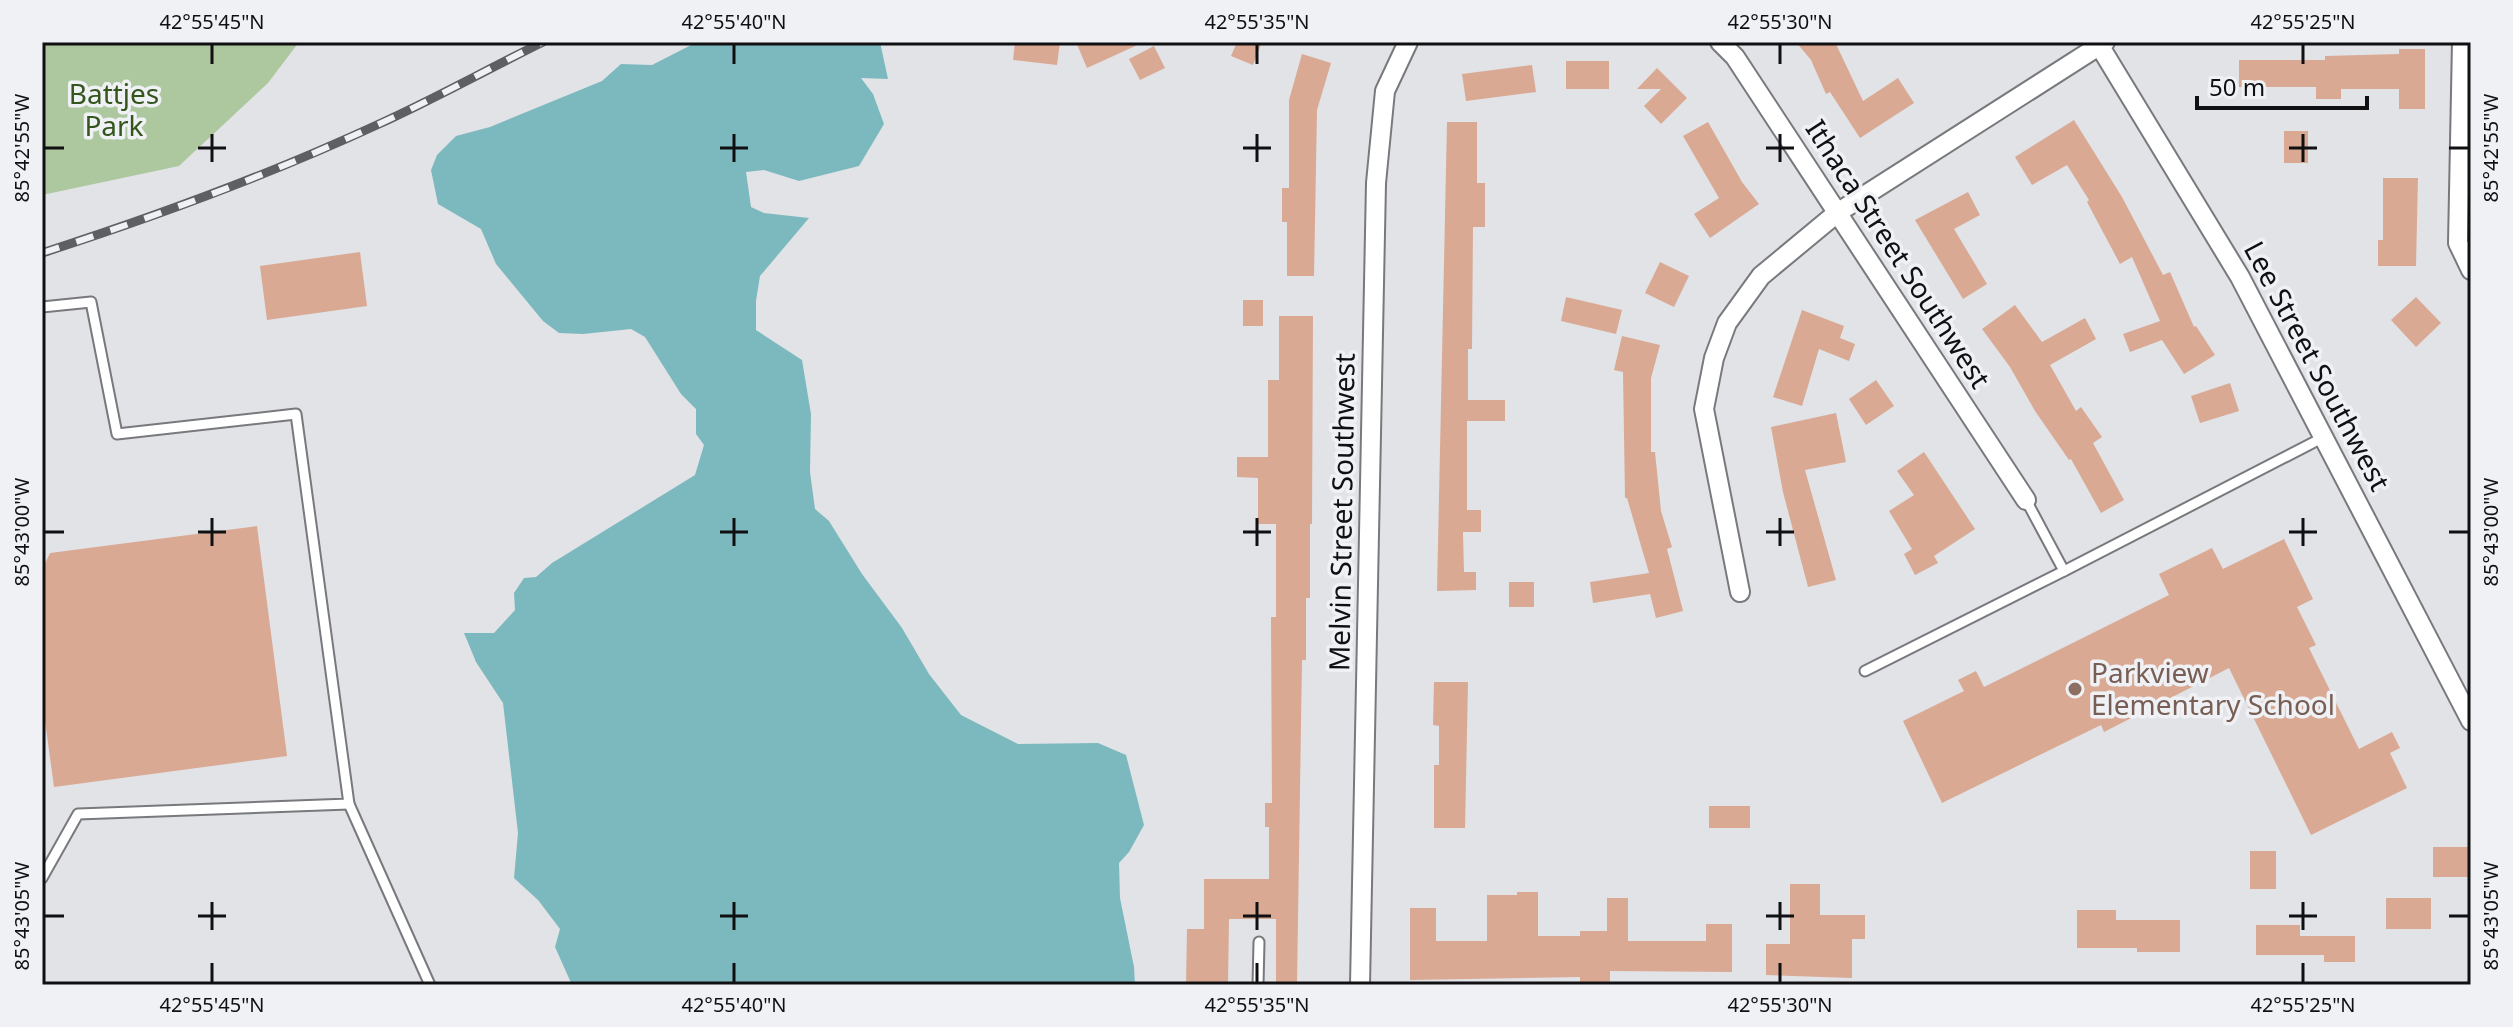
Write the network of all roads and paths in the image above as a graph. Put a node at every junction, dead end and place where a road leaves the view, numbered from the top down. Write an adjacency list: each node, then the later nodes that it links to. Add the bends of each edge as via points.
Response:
1 (1720, 42): 5 (street, Ithaca Street Southwest)
2 (2462, 42): 6 (street, via 2458,243)
3 (1407, 43): 19 (street, Melvin Street Southwest, via 1385,91 1376,183)
4 (2102, 44): 5 (street); 8 (street, Lee Street Southwest, via 2240,277)
5 (1837, 213): 9 (street, Ithaca Street Southwest); 11 (street, via 1761,276 1727,323 1714,358 1704,409)
6 (2471, 270)
7 (42, 307): 14 (lane, via 91,302 117,434 296,414)
8 (2325, 437): 10 (lane); 13 (street, Lee Street Southwest)
9 (2026, 500): 10 (lane)
10 (2064, 571): 12 (lane)
11 (1740, 592)
12 (1865, 671)
13 (2469, 712)
14 (349, 804): 15 (lane, via 78,814); 17 (lane)
15 (42, 878)
16 (1259, 942): 18 (lane)
17 (430, 985)
18 (1258, 985)
19 (1360, 985)

